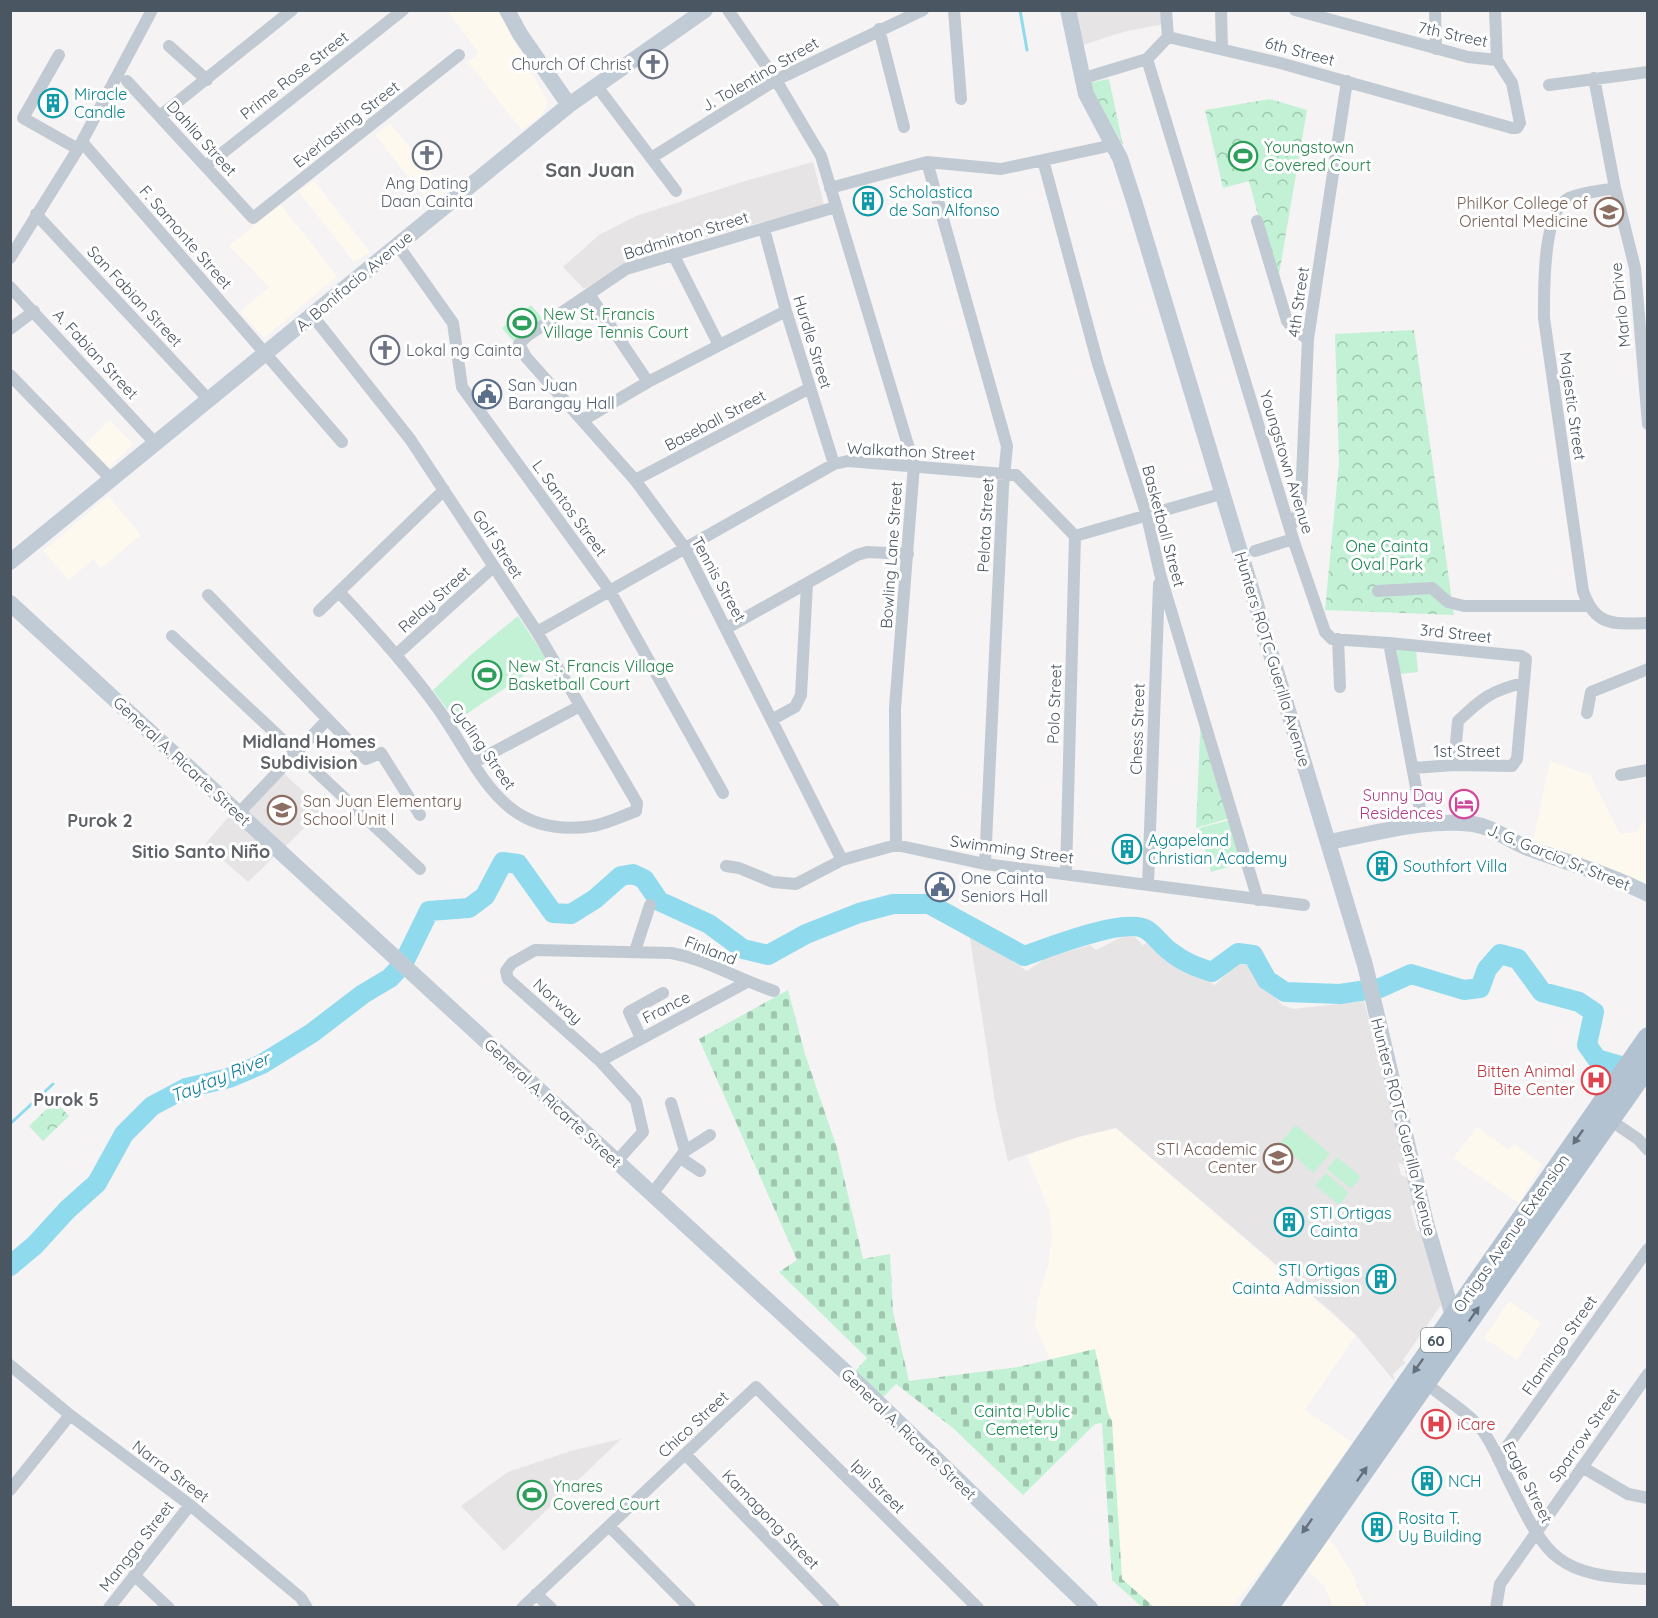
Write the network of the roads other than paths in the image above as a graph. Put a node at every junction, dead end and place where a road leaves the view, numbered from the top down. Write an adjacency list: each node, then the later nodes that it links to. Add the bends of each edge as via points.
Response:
1 (152, 10): 39 (street)
2 (292, 10): 27 (street)
3 (403, 10): 43 (street, Prime Rose Street)
4 (705, 10): 31 (street, A. Bonifacio Avenue)
5 (728, 10): 28 (street, Bowling Lane Street)
6 (923, 10): 15 (street, J. Tolentino Street)
7 (954, 10): 33 (street)
8 (1068, 10): 25 (street, Hunters ROTC Guerilla Avenue)
9 (1166, 10): 16 (street)
10 (1221, 10): 18 (street)
11 (1295, 10): 19 (street, 7th Street)
12 (1435, 10): 19 (street)
13 (1495, 10): 23 (street)
14 (512, 13): 34 (street)
15 (879, 29): 28 (street, J. Tolentino Street); 36 (street)
16 (1168, 37): 18 (street, 6th Street); 22 (street)
17 (169, 46): 27 (street)
18 (1222, 48): 30 (street, 6th Street)
19 (1436, 49): 23 (street, 7th Street)
20 (59, 55): 39 (street, F. Samonte Street, via 23,118)
21 (459, 55): 48 (street, Everlasting Street)
22 (1147, 59): 25 (street); 83 (street, Youngstown Avenue)
23 (1497, 60): 37 (street, 7th Street, via 1512,83 1521,117)
24 (1647, 72): 26 (street)
25 (1081, 78): 38 (street, Hunters ROTC Guerilla Avenue)
26 (1594, 78): 32 (street); 44 (street, Marlo Drive)
27 (207, 80): 35 (street)
28 (776, 80): 40 (street, J. Tolentino Street); 46 (street, Bowling Lane Street, via 820,156)
29 (127, 81): 35 (street, Dahlia Street)
30 (1347, 81): 37 (street, 6th Street); 59 (street, 4th Street)
31 (596, 85): 34 (street, A. Bonifacio Avenue); 40 (street)
32 (1549, 85)
33 (961, 99)
34 (569, 105): 51 (street, A. Bonifacio Avenue)
35 (160, 116): 43 (street, Dahlia Street)
36 (904, 127)
37 (1517, 128)
38 (1113, 145): 41 (street, Badminton Street); 81 (street, Hunters ROTC Guerilla Avenue)
39 (80, 146): 47 (street); 65 (street, F. Samonte Street)
40 (651, 158): 45 (street)
41 (1044, 160): 42 (street, Badminton Street, via 993,170); 84 (street, Basketball Street, via 1098,364)
42 (927, 162): 46 (street, Badminton Street); 77 (street, Pelota Street, via 1007,446)
43 (206, 166): 48 (street, Dahlia Street)
44 (1615, 188): 68 (street, Marlo Drive, via 1635,268); 99 (street, Majestic Street, via 1568,198 1558,206 1551,222 1544,282 1544,318)
45 (676, 191)
46 (833, 197): 50 (street, Badminton Street); 76 (street, Bowling Lane Street)
47 (36, 214): 53 (street); 70 (street, San Fabian Street)
48 (253, 218)
49 (1257, 221): 61 (street, via 1287,321)
50 (764, 229): 52 (street, Badminton Street); 57 (street, Hurdle Street)
51 (397, 244): 58 (street, A. Bonifacio Avenue); 94 (street, L. Santos Street, via 453,323 462,387)
52 (673, 254): 55 (street, Badminton Street, via 626,269); 64 (street)
53 (10, 258)
54 (10, 287): 56 (street, A. Fabian Street)
55 (589, 294): 63 (street, Badminton Street); 67 (street)
56 (34, 311): 60 (street); 74 (street, A. Fabian Street)
57 (786, 311): 64 (street); 69 (street, Hurdle Street)
58 (312, 315): 65 (street, A. Bonifacio Avenue); 80 (street, Golf Street, via 410,439)
59 (1310, 326): 61 (street); 62 (street, 4th Street)
60 (10, 329)
61 (1293, 329): 62 (street)
62 (1308, 339): 82 (street, 4th Street)
63 (519, 344): 71 (street, Tennis Street, via 526,357)
64 (719, 345): 67 (street)
65 (266, 353): 70 (street, A. Bonifacio Avenue); 73 (street, F. Samonte Street)
66 (10, 375): 78 (street)
67 (648, 382): 71 (street)
68 (1646, 387): 72 (street, Marlo Drive)
69 (810, 388): 75 (street, Hurdle Street); 79 (street, Baseball Street)
70 (209, 400): 74 (street, A. Bonifacio Avenue)
71 (583, 420): 79 (street, Tennis Street)
72 (1647, 424)
73 (342, 442)
74 (156, 444): 78 (street, A. Bonifacio Avenue)
75 (834, 464): 76 (street, Walkathon Street, via 848,461); 87 (street, Walkathon Street)
76 (914, 465): 77 (street, Walkathon Street); 89 (street, Bowling Lane Street)
77 (1004, 473): 86 (street, Walkathon Street, via 1016,475 1028,484); 129 (street, Pelota Street)
78 (112, 480): 90 (street, A. Bonifacio Avenue)
79 (635, 480): 87 (street, Tennis Street)
80 (444, 490): 91 (street, Golf Street); 96 (street)
81 (1224, 493): 84 (street); 126 (street, Hunters ROTC Guerilla Avenue)
82 (1301, 500): 83 (street); 85 (street, 4th Street)
83 (1283, 504): 85 (street, Youngstown Avenue)
84 (1147, 516): 86 (street); 92 (street, Basketball Street)
85 (1292, 533): 88 (street); 105 (street, Youngstown Avenue, via 1325,632)
86 (1076, 536): 132 (street, Polo Street)
87 (685, 548): 94 (street, Walkathon Street); 102 (street, Tennis Street)
88 (1255, 551)
89 (908, 554): 93 (street, via 867,552); 127 (street, Bowling Lane Street, via 895,708)
90 (10, 562)
91 (492, 568): 103 (street, Golf Street); 107 (street, Relay Street)
92 (1160, 574): 133 (street, Chess Street); 135 (street, Basketball Street)
93 (807, 584): 102 (street); 113 (street, via 801,695 795,707)
94 (610, 591): 103 (street, Walkathon Street); 121 (street, L. Santos Street)
95 (1378, 591): 99 (street, via 1432,588 1448,602 1475,607)
96 (339, 592): 100 (street); 107 (street, Cycling Street)
97 (208, 595): 114 (street)
98 (10, 603): 123 (street, General A. Ricarte Street)
99 (1588, 606): 101 (street, via 1614,624)
100 (319, 611)
101 (1647, 623)
102 (727, 628): 113 (street, Tennis Street)
103 (537, 632): 111 (street, Golf Street)
104 (172, 636): 115 (street)
105 (1338, 639): 106 (street); 110 (street)
106 (1389, 643): 109 (street, 3rd Street, via 1521,656 1527,665); 118 (street)
107 (397, 654): 116 (street, Cycling Street)
108 (1647, 669): 112 (street, via 1591,692)
109 (1523, 683): 117 (street, via 1498,689 1458,721); 117 (street, 1st Street, via 1517,759 1512,766)
110 (1340, 687)
111 (580, 706): 116 (street); 122 (street, Golf Street)
112 (1587, 713)
113 (773, 719): 128 (street, Tennis Street)
114 (326, 721): 115 (street); 124 (street, via 367,760 381,753)
115 (297, 752): 123 (street); 131 (street)
116 (473, 763): 122 (street, Cycling Street, via 505,806 531,821 562,829 596,825 636,811)
117 (1454, 765): 118 (street, 1st Street)
118 (1413, 768): 125 (street)
119 (1647, 770): 120 (street)
120 (1621, 775)
121 (723, 793)
122 (637, 803)
123 (239, 813): 150 (street, General A. Ricarte Street)
124 (420, 815)
125 (1423, 825): 126 (street, J. G. Garcia Sr. Street); 134 (street, J. G. Garcia Sr. Street, via 1471,824 1489,828 1526,847)
126 (1328, 842): 154 (street, Hunters ROTC Guerilla Avenue, via 1365,965 1426,1223)
127 (896, 845): 128 (street, Swimming Street); 129 (street, Swimming Street)
128 (842, 861): 130 (street, Swimming Street, via 796,884 773,882)
129 (985, 864): 132 (street, Swimming Street)
130 (726, 866)
131 (420, 869)
132 (1066, 873): 133 (street, Swimming Street)
133 (1148, 885): 135 (street, Swimming Street)
134 (1647, 894)
135 (1258, 900): 137 (street, Swimming Street)
136 (650, 905): 138 (street)
137 (1304, 905)
138 (635, 951): 139 (street, Finland, via 686,955); 144 (street, Norway, via 535,950 506,971 508,979)
139 (747, 982): 140 (street, Finland); 142 (street, France)
140 (774, 991)
141 (663, 993): 142 (street, via 628,1012)
142 (641, 1038): 144 (street, France)
143 (1639, 1060): 146 (main road, Ortigas Avenue Extension / 60)
144 (600, 1061): 150 (street, Norway, via 636,1101 643,1132)
145 (671, 1103): 149 (street)
146 (1603, 1115): 148 (street, via 1638,1139); 154 (main road, Ortigas Avenue Extension / 60, one-way to 154); 157 (main road, Ortigas Avenue Extension / 60, one-way to 146)
147 (710, 1135): 149 (street)
148 (1647, 1150)
149 (683, 1155): 151 (street); 152 (street)
150 (616, 1162): 152 (street, General A. Ricarte Street)
151 (700, 1171)
152 (652, 1194): 179 (street, General A. Ricarte Street, via 865,1390)
153 (1647, 1249): 161 (street, Flamingo Street)
154 (1453, 1316): 180 (main road, Ortigas Avenue Extension / 60, one-way to 180)
155 (10, 1365): 159 (street, Narra Street)
156 (1647, 1374): 162 (street, Sparrow Street)
157 (1426, 1383): 161 (street, Eagle Street, via 1481,1430); 181 (main road, Ortigas Avenue Extension / 60, one-way to 157)
158 (756, 1387): 160 (street, Chico Street); 178 (street, Ipil Street)
159 (70, 1415): 163 (street); 165 (street, Narra Street)
160 (684, 1454): 166 (street, Chico Street); 177 (street, Kamagong Street)
161 (1498, 1459): 167 (street, Eagle Street)
162 (1582, 1467): 164 (street, via 1628,1494); 167 (street, Sparrow Street)
163 (10, 1490)
164 (1647, 1498)
165 (190, 1505): 168 (street, Mangga Street); 173 (street, Narra Street, via 301,1598)
166 (609, 1526): 170 (street, Chico Street); 176 (street)
167 (1535, 1533): 169 (street, Eagle Street, via 1562,1562 1577,1570); 182 (street, Sparrow Street, via 1500,1584)
168 (134, 1575): 171 (street, Mangga Street); 172 (street)
169 (1647, 1579)
170 (536, 1594): 174 (street, Chico Street); 175 (street)
171 (109, 1608)
172 (169, 1608)
173 (307, 1608)
174 (522, 1608)
175 (551, 1608)
176 (690, 1608)
177 (834, 1608)
178 (978, 1608)
179 (1090, 1608)
180 (1250, 1608)
181 (1268, 1608)
182 (1496, 1608)

